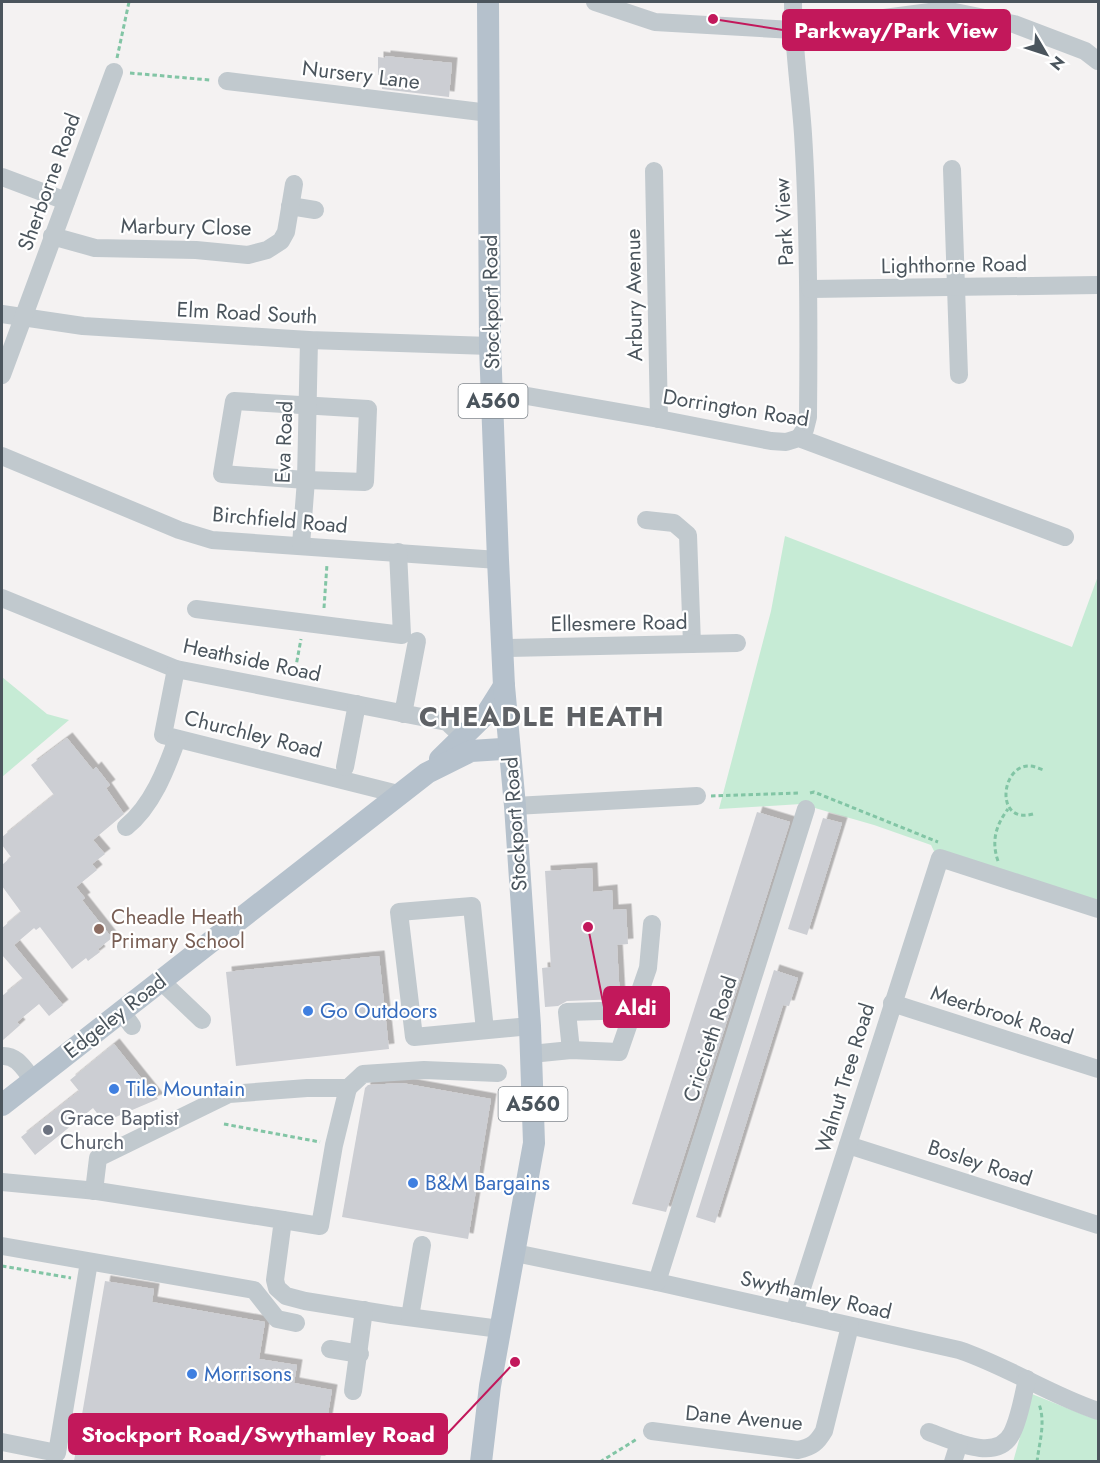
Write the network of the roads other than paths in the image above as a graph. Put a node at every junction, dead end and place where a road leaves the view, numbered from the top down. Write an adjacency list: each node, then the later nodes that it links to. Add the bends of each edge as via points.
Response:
1 (488, 2): 8 (main road, Stockport Road / A560)
2 (595, 2): 4 (street, via 655,22)
3 (793, 2): 4 (street, Park View)
4 (793, 30): 5 (street, via 945,10 1014,24 1085,51); 19 (street, Park View, via 803,134)
5 (1098, 61)
6 (114, 72): 13 (street, Sherborne Road)
7 (227, 81): 8 (street, Nursery Lane)
8 (489, 113): 23 (main road, Stockport Road / A560)
9 (952, 170): 18 (street)
10 (654, 171): 28 (street, Arbury Avenue)
11 (2, 177): 13 (street)
12 (294, 184): 14 (street, Marbury Close)
13 (66, 201): 16 (street, Sherborne Road)
14 (290, 206): 15 (street); 16 (street, Marbury Close, via 281,241 248,255 94,248)
15 (315, 210)
16 (52, 236): 21 (street, Sherborne Road)
17 (1098, 285): 18 (street, Lighthorne Road)
18 (957, 287): 19 (street, Lighthorne Road); 25 (street)
19 (810, 289): 29 (street, Park View, via 808,417)
20 (2, 314): 21 (street, Elm Road South)
21 (24, 317): 22 (street, Elm Road South, via 83,326); 24 (street, Sherborne Road)
22 (309, 340): 23 (street, Elm Road South); 27 (street, Eva Road)
23 (490, 346): 26 (main road, Stockport Road / A560)
24 (2, 375)
25 (959, 375)
26 (493, 390): 28 (street, Dorrington Road); 36 (main road, Stockport Road / A560)
27 (308, 407): 31 (street, Eva Road); 31 (street, via 368,409 365,482); 31 (street, via 234,401 222,474)
28 (659, 419): 29 (street, Dorrington Road, via 771,441)
29 (799, 438): 33 (street, Dorrington Road)
30 (2, 456): 34 (street, Birchfield Road, via 212,540)
31 (306, 480): 34 (street, Eva Road)
32 (646, 520): 41 (street, via 674,523 688,535)
33 (1065, 537)
34 (301, 545): 35 (street, Birchfield Road)
35 (398, 552): 36 (street, Birchfield Road); 38 (street, via 402,635)
36 (498, 560): 42 (main road, Stockport Road / A560)
37 (2, 598): 43 (street, Heathside Road)
38 (196, 609)
39 (417, 641): 46 (street)
40 (737, 643): 41 (street, Ellesmere Road)
41 (692, 644): 42 (street, Ellesmere Road)
42 (503, 648): 44 (main road, Stockport Road / A560)
43 (176, 669): 45 (street, Heathside Road); 49 (street, Churchley Road, via 163,735)
44 (504, 686): 47 (main road, Edgeley Road, via 487,713); 48 (main road, Stockport Road / A560)
45 (357, 704): 46 (street, Heathside Road); 51 (street)
46 (403, 714): 47 (street, Heathside Road)
47 (459, 731): 48 (main road); 52 (main road, Edgeley Road)
48 (509, 737): 50 (main road, Edgeley Road, via 502,749); 55 (main road, Stockport Road / A560)
49 (177, 739): 53 (street, Churchley Road); 57 (street, via 146,806)
50 (486, 749): 52 (main road, Edgeley Road, via 471,751); 55 (main road, A560, via 498,762 503,795)
51 (345, 767)
52 (427, 773): 53 (main road, Edgeley Road)
53 (398, 794): 60 (main road, Edgeley Road)
54 (697, 796): 55 (street)
55 (515, 806): 64 (main road, Stockport Road / A560)
56 (806, 809): 83 (street, Criccieth Road)
57 (126, 827)
58 (1098, 909): 61 (street, Walnut Tree Road, via 940,858)
59 (652, 924): 62 (street, via 648,968)
60 (160, 980): 63 (street); 71 (main road, Edgeley Road, via 126,1018)
61 (892, 1003): 69 (street, Meerbrook Road); 74 (street, Walnut Tree Road)
62 (634, 1010): 66 (street, via 619,1052); 66 (street, via 567,1012)
63 (202, 1020)
64 (530, 1026): 65 (street); 67 (main road, Stockport Road / A560)
65 (485, 1030): 65 (street, via 414,1037 399,912 472,906)
66 (571, 1050): 67 (street)
67 (531, 1054): 81 (main road, Stockport Road / A560, via 534,1143)
68 (2, 1056): 71 (street, via 17,1059)
69 (1098, 1069)
70 (498, 1073): 72 (street, via 424,1070 363,1074)
71 (33, 1080): 73 (main road, Edgeley Road)
72 (348, 1088): 76 (street, via 229,1094 98,1158); 77 (street, via 320,1226)
73 (2, 1105)
74 (848, 1145): 78 (street, Bosley Road); 85 (street, Walnut Tree Road)
75 (2, 1182): 76 (street)
76 (94, 1191): 77 (street)
77 (283, 1221): 84 (street, via 275,1280 278,1288 286,1296 305,1301)
78 (1098, 1225)
79 (422, 1245): 86 (street)
80 (2, 1246): 82 (street)
81 (515, 1253): 83 (street, Swythamley Road); 89 (main road, Stockport Road / A560)
82 (89, 1262): 87 (street, via 254,1290 277,1319); 97 (street, via 57,1453)
83 (657, 1282): 85 (street, Swythamley Road)
84 (364, 1310): 86 (street); 91 (street)
85 (794, 1312): 88 (street, Swythamley Road)
86 (410, 1317): 89 (street)
87 (296, 1323)
88 (850, 1326): 92 (street, Swythamley Road, via 959,1350); 95 (street, Dane Avenue, via 824,1431 818,1443 809,1448 798,1450)
89 (500, 1329): 99 (main road, Stockport Road / A560)
90 (330, 1349): 91 (street)
91 (360, 1354): 93 (street)
92 (1028, 1379): 94 (street, Swythamley Road); 98 (street, via 1013,1432 1005,1444 991,1450)
93 (353, 1391)
94 (1098, 1411)
95 (652, 1431)
96 (929, 1432): 98 (street)
97 (2, 1442)
98 (959, 1443): 100 (street)
99 (481, 1461)
100 (953, 1461)

